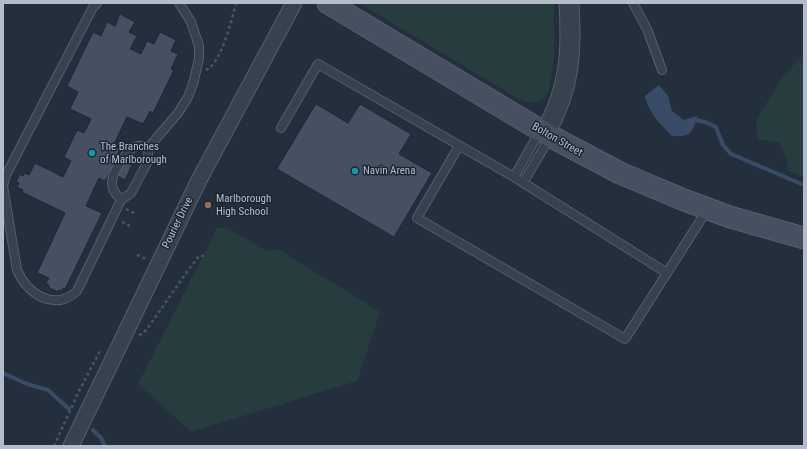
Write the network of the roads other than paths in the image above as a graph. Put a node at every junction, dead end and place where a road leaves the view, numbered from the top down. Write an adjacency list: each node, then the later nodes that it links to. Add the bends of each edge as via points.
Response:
1 (97, 3): 14 (lane, via 9,168)
2 (179, 3): 11 (lane, via 192,22 198,40 199,59 188,97 182,108)
3 (294, 3): 19 (street, Pourier Drive, via 199,180)
4 (328, 3): 9 (main road, Bolton Street)
5 (569, 3): 9 (street, via 570,52 566,83 558,110)
6 (633, 3): 7 (lane, via 647,29)
7 (662, 70)
8 (281, 128): 10 (lane, via 318,64)
9 (545, 133): 12 (lane); 13 (lane); 16 (main road, Bolton Street, via 620,173)
10 (459, 146): 12 (lane); 18 (lane, via 417,218 625,339)
11 (149, 147): 15 (lane, via 147,163 131,193); 15 (lane, via 138,146 130,149 121,159 112,181 114,193)
12 (514, 177): 13 (lane)
13 (524, 183): 18 (lane)
14 (3, 186): 15 (lane, via 20,279 27,288 46,299 71,297 77,291)
15 (121, 200)
16 (707, 209): 17 (main road, Bolton Street); 18 (lane)
17 (804, 238)
18 (667, 273)
19 (70, 446)

